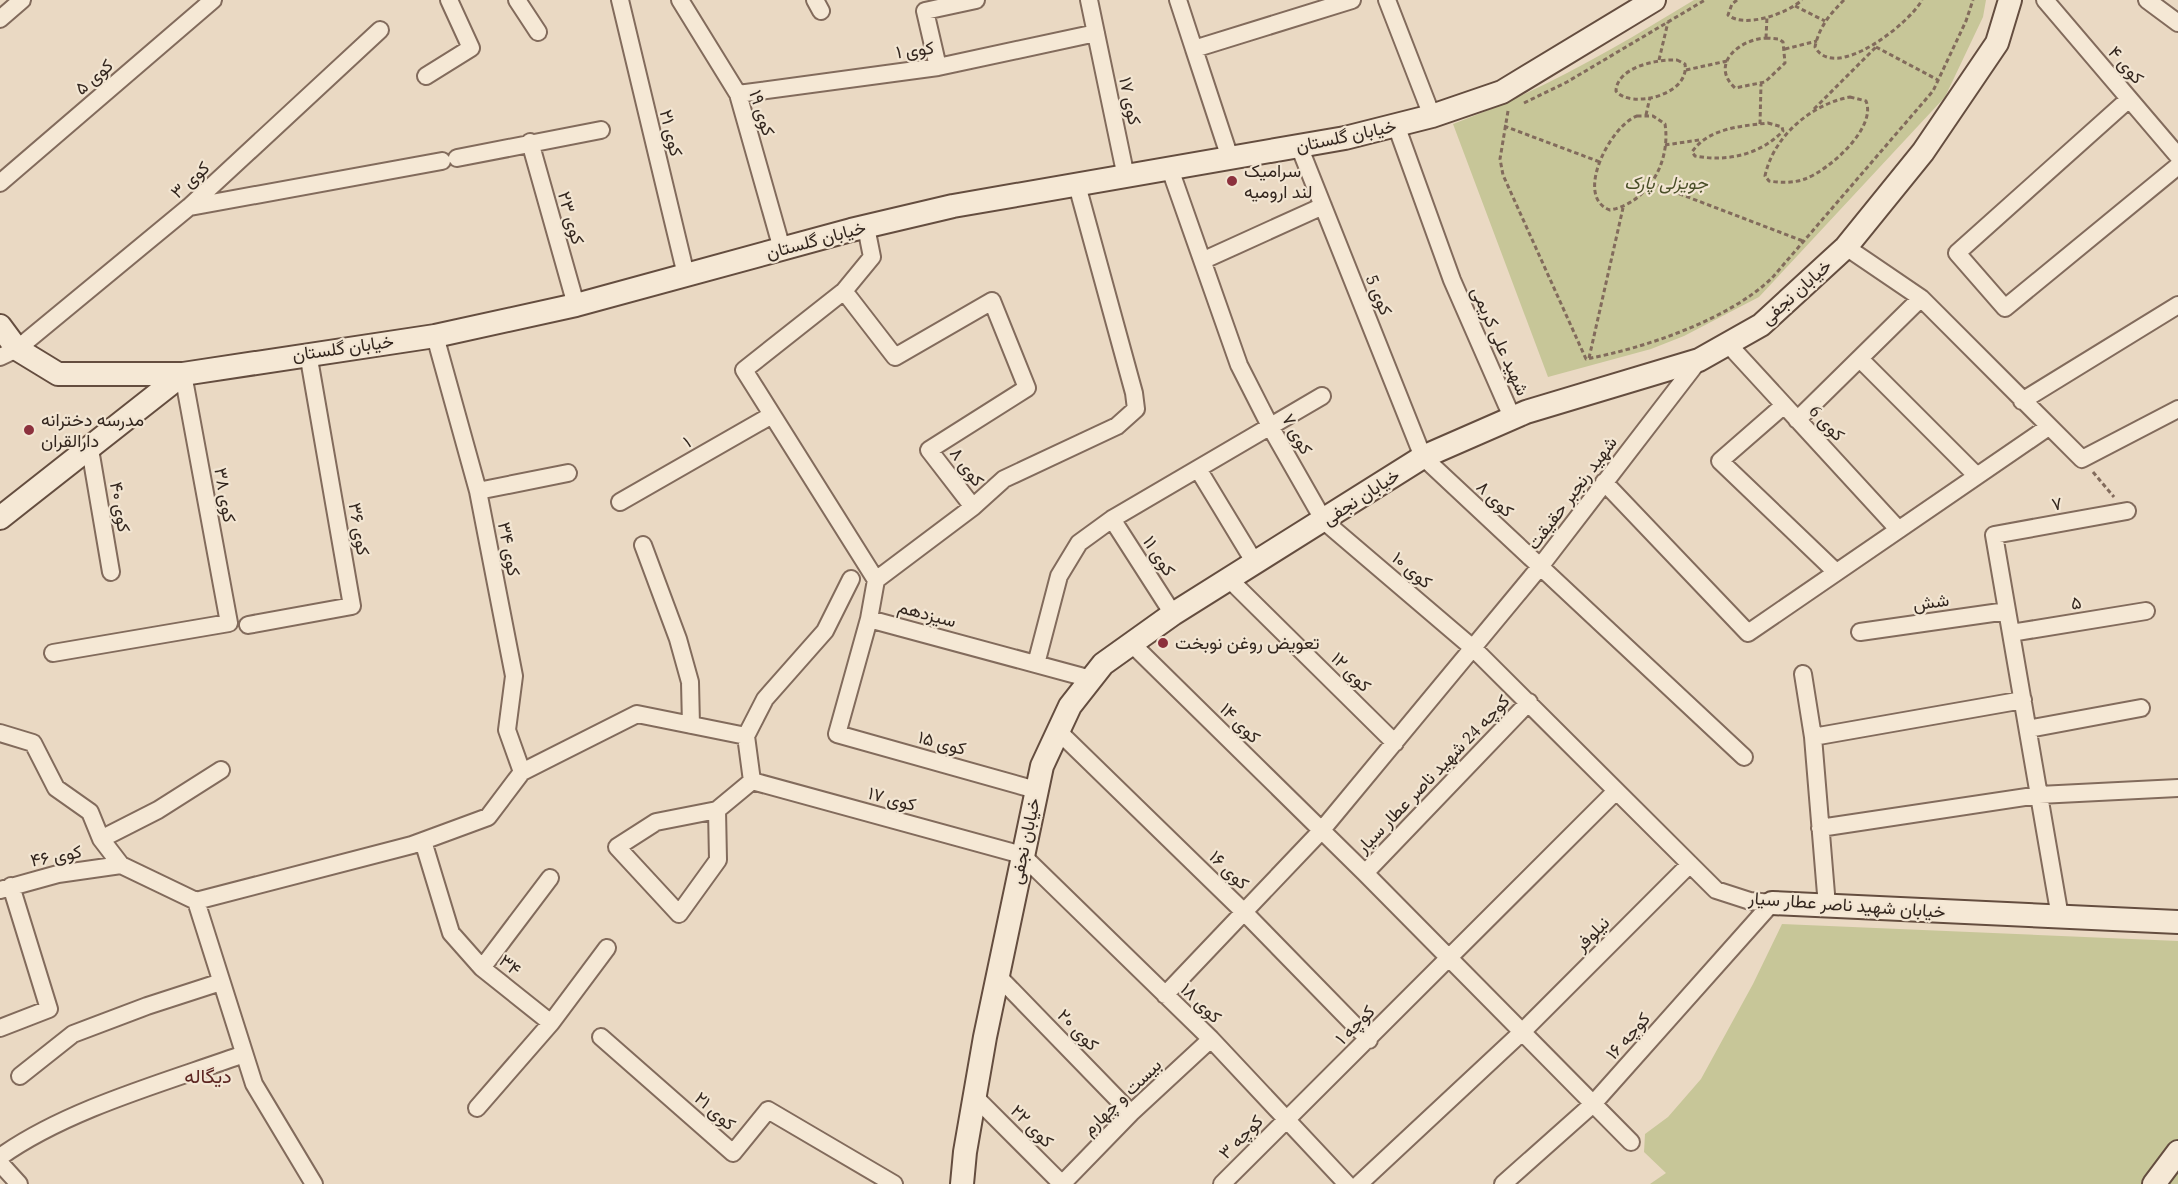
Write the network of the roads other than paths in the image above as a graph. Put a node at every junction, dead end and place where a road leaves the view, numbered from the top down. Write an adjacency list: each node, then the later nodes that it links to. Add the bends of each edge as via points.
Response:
1 (22, 0): 16 (street)
2 (213, 0): 36 (street, کوی ۵)
3 (449, 0): 23 (street, via 471,48)
4 (518, 0): 19 (street)
5 (620, 0): 44 (street, کوی ۲۱)
6 (680, 0): 24 (street, کوی ۱۹)
7 (976, 0): 22 (street, via 925,11)
8 (1089, 0): 20 (street, کوی ۱۷)
9 (1178, 0): 21 (street)
10 (1352, 0): 21 (street)
11 (1387, 0): 26 (street)
12 (1654, 0): 26 (street, خیابان گلستان, via 1502,92)
13 (2010, 0): 41 (street, خیابان نجفی, via 1997,43 1923,152)
14 (2045, 0): 25 (street, کوی ۴)
15 (2146, 0): 17 (street)
16 (0, 19)
17 (2178, 23)
18 (380, 30): 39 (street, کوی ۳)
19 (538, 32)
20 (1096, 33): 22 (street, کوی ۱); 35 (street, کوی ۱۷)
21 (1194, 49): 32 (street)
22 (938, 67): 24 (street, کوی ۱)
23 (426, 76)
24 (738, 94): 42 (street, کوی ۱۹)
25 (2129, 99): 31 (street, کوی ۴); 33 (street, via 1957,253 2005,308)
26 (1432, 117): 27 (street, خیابان گلستان)
27 (1396, 125): 30 (street, خیابان گلستان); 62 (street, شهید علی کریمی, via 1452,280)
28 (601, 130): 29 (street)
29 (530, 142): 39 (street); 47 (street, کوی ۲۳)
30 (1299, 146): 32 (street, خیابان گلستان); 38 (street, کوی 5)
31 (2178, 156)
32 (1230, 158): 34 (street, خیابان گلستان)
33 (2178, 166)
34 (1170, 169): 35 (street, خیابان گلستان); 43 (street, کوی ۷)
35 (1125, 177): 37 (street, خیابان گلستان)
36 (0, 183)
37 (1077, 185): 40 (street, خیابان گلستان, via 953,206); 74 (street, via 1136,409 1118,426 1004,479)
38 (1323, 206): 43 (street); 67 (street, کوی 5)
39 (189, 207): 52 (street, کوی ۳)
40 (866, 226): 42 (street, خیابان گلستان); 45 (street, via 872,257)
41 (1846, 248): 46 (street); 51 (street, خیابان نجفی, via 1761,325)
42 (782, 249): 44 (street, خیابان گلستان)
43 (1204, 260): 64 (street, کوی ۷, via 1239,365)
44 (686, 275): 47 (street, خیابان گلستان)
45 (844, 291): 61 (street, via 744,370); 74 (street, کوی ۸, via 895,357 992,301 1027,388 929,450)
46 (1920, 298): 54 (street); 58 (street)
47 (576, 305): 50 (street, خیابان گلستان)
48 (2178, 305): 58 (street)
49 (0, 326): 52 (street)
50 (435, 336): 53 (street, خیابان گلستان); 72 (street, کوی ۳۴)
51 (1728, 344): 55 (street, خیابان نجفی); 59 (street, کوی 6)
52 (8, 353): 56 (street, via 58,374)
53 (308, 353): 56 (street, خیابان گلستان); 92 (street, کوی ۳۶, via 352,606)
54 (1860, 359): 63 (street); 70 (street)
55 (1699, 360): 62 (street, خیابان نجفی); 71 (street, شهید رنجبر حقیقت)
56 (183, 374): 66 (street, خیابان گلستان); 97 (street, کوی ۳۸, via 229,623)
57 (1322, 396): 64 (street)
58 (2022, 401): 65 (street)
59 (1783, 406): 63 (street, کوی 6); 84 (street, via 1720,461)
60 (2178, 409): 65 (street, via 2082,459)
61 (772, 415): 73 (street, ۱); 87 (street)
62 (1512, 417): 67 (street, خیابان نجفی)
63 (1797, 420): 79 (street, کوی 6)
64 (1271, 428): 68 (street); 78 (street, کوی ۷)
65 (2048, 428): 70 (street)
66 (90, 449): 76 (street, خیابان گلستان); 83 (street, کوی ۴۰)
67 (1423, 457): 78 (street, خیابان نجفی); 82 (street, کوی ۸)
68 (1198, 469): 77 (street); 81 (street)
69 (568, 472): 72 (street)
70 (1977, 476): 79 (street)
71 (1604, 482): 82 (street, شهید رنجبر حقیقت); 84 (street, via 1748,633)
72 (478, 491): 114 (street, کوی ۳۴, via 514,676 507,730)
73 (620, 502)
74 (973, 507): 87 (street)
75 (2127, 511): 88 (street, ۷, via 1994,535)
76 (0, 518)
77 (1112, 519): 90 (street, کوی ۱۱); 98 (street, via 1078,543 1059,576)
78 (1324, 522): 81 (street, خیابان نجفی); 96 (street, کوی ۱۰)
79 (1898, 529): 84 (street)
80 (643, 545): 104 (street, via 690,682)
81 (1255, 563): 86 (street, خیابان نجفی)
82 (1539, 568): 96 (street, شهید رنجبر حقیقت); 112 (street, کوی ۸)
83 (111, 572)
84 (1836, 572)
85 (851, 579): 109 (street, via 825,631 765,699)
86 (1229, 579): 90 (street, خیابان نجفی); 111 (street, کوی ۱۲)
87 (876, 580): 91 (street)
88 (2007, 610): 93 (street, شش); 94 (street)
89 (2146, 611): 94 (street, ۵)
90 (1173, 614): 95 (street, خیابان نجفی)
91 (869, 619): 98 (street, سیزدهم); 108 (street, سیزدهم)
92 (248, 626)
93 (1860, 632)
94 (2011, 633): 101 (street)
95 (1132, 644): 100 (street, خیابان نجفی, via 1103,664); 122 (street, کوی ۱۴)
96 (1474, 649): 102 (street, خیابان شهید ناصر عطار سیار); 111 (street, شهید رنجبر حقیقت)
97 (53, 652)
98 (1036, 664): 100 (street, سیزدهم)
99 (1803, 674): 110 (street)
100 (1091, 679): 106 (street, خیابان نجفی, via 1070,706)
101 (2023, 700): 105 (street); 110 (street)
102 (1529, 702): 118 (street, خیابان شهید ناصر عطار سیار); 128 (street, کوچه 24 شهید ناصر عطار سیار)
103 (2140, 708): 105 (street)
104 (691, 725): 109 (street); 114 (street, via 637,714)
105 (2028, 729): 119 (street)
106 (1058, 731): 117 (street, خیابان نجفی); 134 (street, کوی ۱۶)
107 (0, 733): 123 (street, via 33,743 56,788 90,812)
108 (837, 734): 117 (street, کوی ۱۵)
109 (746, 736): 115 (street)
110 (1813, 737): 121 (street)
111 (1395, 743): 122 (street, شهید رنجبر حقیقت)
112 (1744, 757)
113 (221, 770): 123 (street, via 159,810)
114 (522, 772): 124 (street, via 488,817)
115 (752, 781): 120 (street); 125 (street, کوی ۱۷)
116 (2178, 788): 119 (street)
117 (1036, 790): 125 (street, خیابان نجفی)
118 (1616, 791): 126 (street, خیابان شهید ناصر عطار سیار); 138 (street, کوچه ۱)
119 (2039, 795): 121 (street); 135 (street)
120 (717, 810): 120 (street, via 718,860 679,914 617,847 656,822)
121 (1820, 828): 133 (street)
122 (1321, 831): 128 (street, کوی ۱۴); 134 (street, شهید رنجبر حقیقت)
123 (101, 839): 127 (street)
124 (423, 841): 131 (street); 139 (street, ۳۴, via 451,933)
125 (1022, 855): 140 (street, خیابان نجفی); 142 (street, کوی ۱۸)
126 (1690, 864): 132 (street, خیابان شهید ناصر عطار سیار, via 1716,890 1750,901); 145 (street, نیلوفر)
127 (121, 865): 130 (street, کوی ۴۶, via 58,874); 131 (street)
128 (1365, 873): 138 (street, کوی ۱۴)
129 (550, 878): 139 (street)
130 (5, 888): 144 (street, via 49,1010)
131 (196, 901): 141 (street)
132 (1772, 903): 133 (street, خیابان شهید ناصر عطار سیار); 152 (street, کوچه ۱۶)
133 (1827, 906): 135 (street, خیابان شهید ناصر عطار سیار)
134 (1245, 913): 142 (street, شهید رنجبر حقیقت); 148 (street, کوی ۱۶)
135 (2060, 918): 136 (street, خیابان شهید ناصر عطار سیار)
136 (2178, 921)
137 (607, 948): 143 (street)
138 (1447, 957): 145 (street, کوی ۱۴); 148 (street, کوچه ۱)
139 (482, 968): 143 (street, ۳۴)
140 (997, 975): 151 (street, خیابان نجفی); 154 (street, کوی ۲۰)
141 (221, 982): 149 (street); 150 (street, via 73,1034)
142 (1165, 995): 147 (street, کوی ۱۸)
143 (551, 1023): 153 (street)
144 (0, 1028)
145 (1522, 1032): 152 (street, کوی ۱۴); 167 (street, نیلوفر)
146 (601, 1037): 162 (street, کوی ۲۱, via 733,1153 768,1110)
147 (1210, 1039): 154 (street, بیست و چهارم); 155 (street, کوی ۱۸)
148 (1369, 1040): 155 (street, کوچه ۱)
149 (244, 1054): 158 (street, via 28,1137); 161 (street, via 254,1084)
150 (20, 1076)
151 (975, 1095): 163 (street, خیابان نجفی); 164 (street, کوی ۲۲)
152 (1593, 1104): 156 (street, کوی ۱۴); 168 (street, کوچه ۱۶)
153 (477, 1108)
154 (1131, 1113): 164 (street, بیست و چهارم)
155 (1288, 1118): 165 (street, کوچه ۳); 166 (street, کوی ۱۸)
156 (1631, 1143)
157 (2178, 1152): 169 (street)
158 (0, 1157)
159 (0, 1163): 160 (street)
160 (19, 1184)
161 (314, 1184)
162 (894, 1184)
163 (962, 1184)
164 (1062, 1184)
165 (1221, 1184)
166 (1347, 1184)
167 (1359, 1184)
168 (1503, 1184)
169 (2154, 1184)

